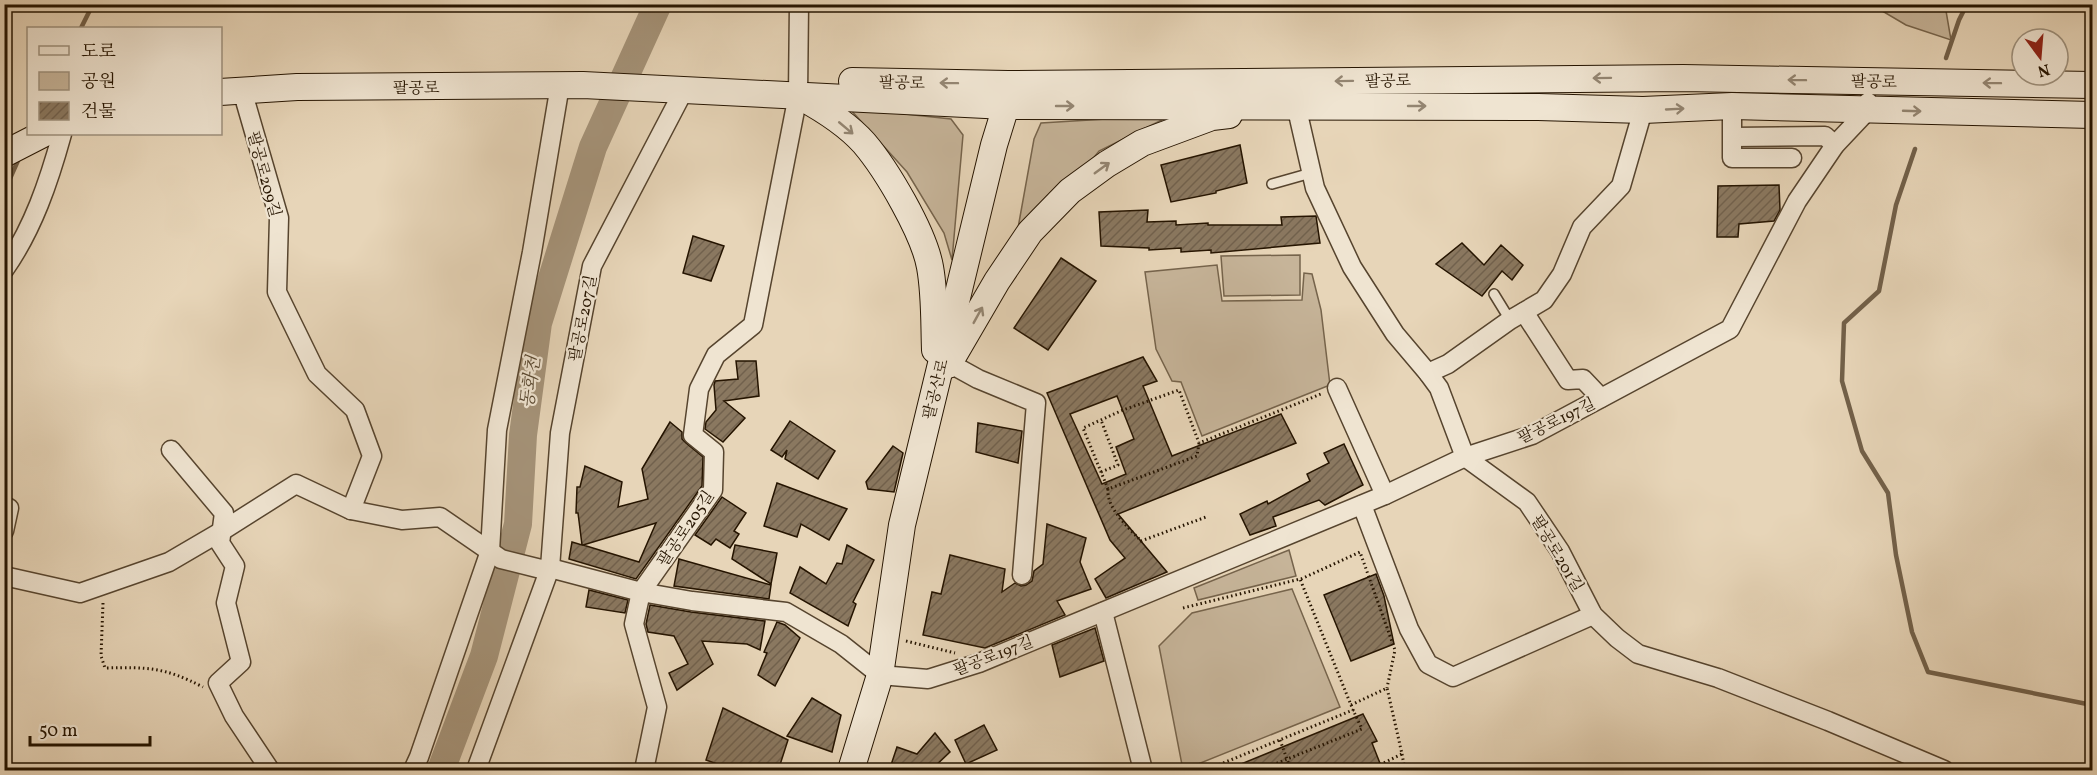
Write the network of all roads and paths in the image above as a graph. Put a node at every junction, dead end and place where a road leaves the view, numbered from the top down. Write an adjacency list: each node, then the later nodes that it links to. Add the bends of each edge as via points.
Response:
1 (799, 4): 5 (street)
2 (1869, 81): 3 (main road, 팔공로, one-way to 2); 8 (main road, 팔공로, one-way to 8, via 1683,78); 12 (street)
3 (2092, 84)
4 (572, 85): 6 (main road, 팔공로); 7 (main road, 팔공로); 42 (street, via 532,252 497,430)
5 (798, 87): 6 (main road, 팔공로); 8 (main road, 팔공로); 25 (main road, one-way to 25, via 863,142 907,210 930,267); 48 (street, 팔공로205길, via 753,325 716,356 699,389 693,435 714,452 713,490)
6 (684, 90): 43 (street, 팔공로207길, via 592,266 560,433)
7 (231, 91): 38 (street, 팔공로209길, via 279,218 277,292 317,374 355,410 372,456)
8 (1007, 95): 9 (main road, 팔공로, one-way to 9); 25 (main road, 팔공산로)
9 (1296, 105): 11 (main road, 팔공로, one-way to 11); 20 (street); 25 (main road, one-way to 9, via 1030,232 1070,191 1142,142 1212,117)
10 (1732, 106): 11 (main road, 팔공로, one-way to 10); 12 (main road, 팔공로); 16 (street)
11 (1643, 110): 24 (street, via 1621,186 1582,226 1562,274 1544,300)
12 (1868, 110): 13 (main road, 팔공로, one-way to 13); 17 (street, 팔공로197길)
13 (2092, 116)
14 (41, 135): 18 (main road)
15 (62, 135): 22 (street, via 48,184)
16 (1733, 137): 17 (street, via 1825,135); 19 (street, via 1732,158)
17 (1835, 145): 28 (street, 팔공로197길, via 1797,201 1730,329)
18 (4, 154)
19 (1792, 158)
20 (1311, 173): 21 (lane); 26 (street, via 1352,267 1395,334)
21 (1272, 184)
22 (4, 270)
23 (1494, 294): 24 (lane)
24 (1517, 316): 26 (street, via 1448,364); 28 (street, via 1568,380 1582,379)
25 (943, 373): 44 (street, via 978,379 1035,403); 52 (main road, 팔공산로, via 902,525)
26 (1428, 373): 32 (street, via 1439,388)
27 (1337, 388): 30 (path); 35 (street)
28 (1601, 398): 32 (street, 팔공로197길, via 1532,435)
29 (1101, 420): 30 (path, via 1179,390); 33 (path, via 1118,465); 33 (path, via 1083,428)
30 (1199, 443): 34 (path, via 1197,456)
31 (171, 450): 41 (street, via 225,513)
32 (1465, 457): 35 (street, 팔공로197길); 51 (street, 팔공로201길, via 1527,502 1560,551)
33 (1101, 472): 34 (path)
34 (1108, 489): 39 (path, via 1116,512 1140,541)
35 (1385, 495): 36 (street, 팔공로197길)
36 (1362, 505): 50 (street, 팔공로197길); 51 (street, via 1409,629 1428,664 1453,677)
37 (4, 506): 40 (street, via 9,508)
38 (351, 510): 41 (street, via 296,484); 42 (street, via 402,520 441,518)
39 (1206, 517)
40 (4, 531)
41 (222, 531): 47 (street, via 169,562); 56 (street, via 220,543 235,566 226,603 242,662)
42 (496, 555): 43 (street); 62 (street)
43 (545, 568): 48 (street); 63 (street, 팔공로207길)
44 (1022, 575)
45 (4, 576): 47 (street, via 80,593)
46 (1300, 579): 49 (path); 55 (path, via 1360,552 1395,650); 57 (path)
47 (102, 585): 56 (path, via 101,657 105,668 146,667)
48 (641, 592): 54 (street, via 786,612 841,644); 64 (street, 팔공로205길, via 634,624 657,707)
49 (1183, 608)
50 (1103, 612): 53 (street, 팔공로197길); 66 (street)
51 (1593, 615): 72 (street, 팔공로201길, via 1638,654 1718,678)
52 (886, 636): 53 (path); 54 (main road, 팔공산로)
53 (986, 660): 54 (street, 팔공로197길, via 928,679)
54 (880, 675): 65 (main road, 팔공산로)
55 (1387, 688): 57 (path); 60 (path)
56 (222, 691): 61 (street)
57 (1351, 705): 58 (path)
58 (1353, 710): 59 (path); 68 (path, via 1362,729)
59 (1280, 740): 67 (path); 69 (path)
60 (1402, 754): 70 (path); 71 (path)
61 (270, 771)
62 (413, 771)
63 (476, 771)
64 (644, 771)
65 (851, 771)
66 (1143, 771)
67 (1206, 771)
68 (1260, 771)
69 (1291, 771)
70 (1369, 771)
71 (1405, 771)
72 (1944, 771)

